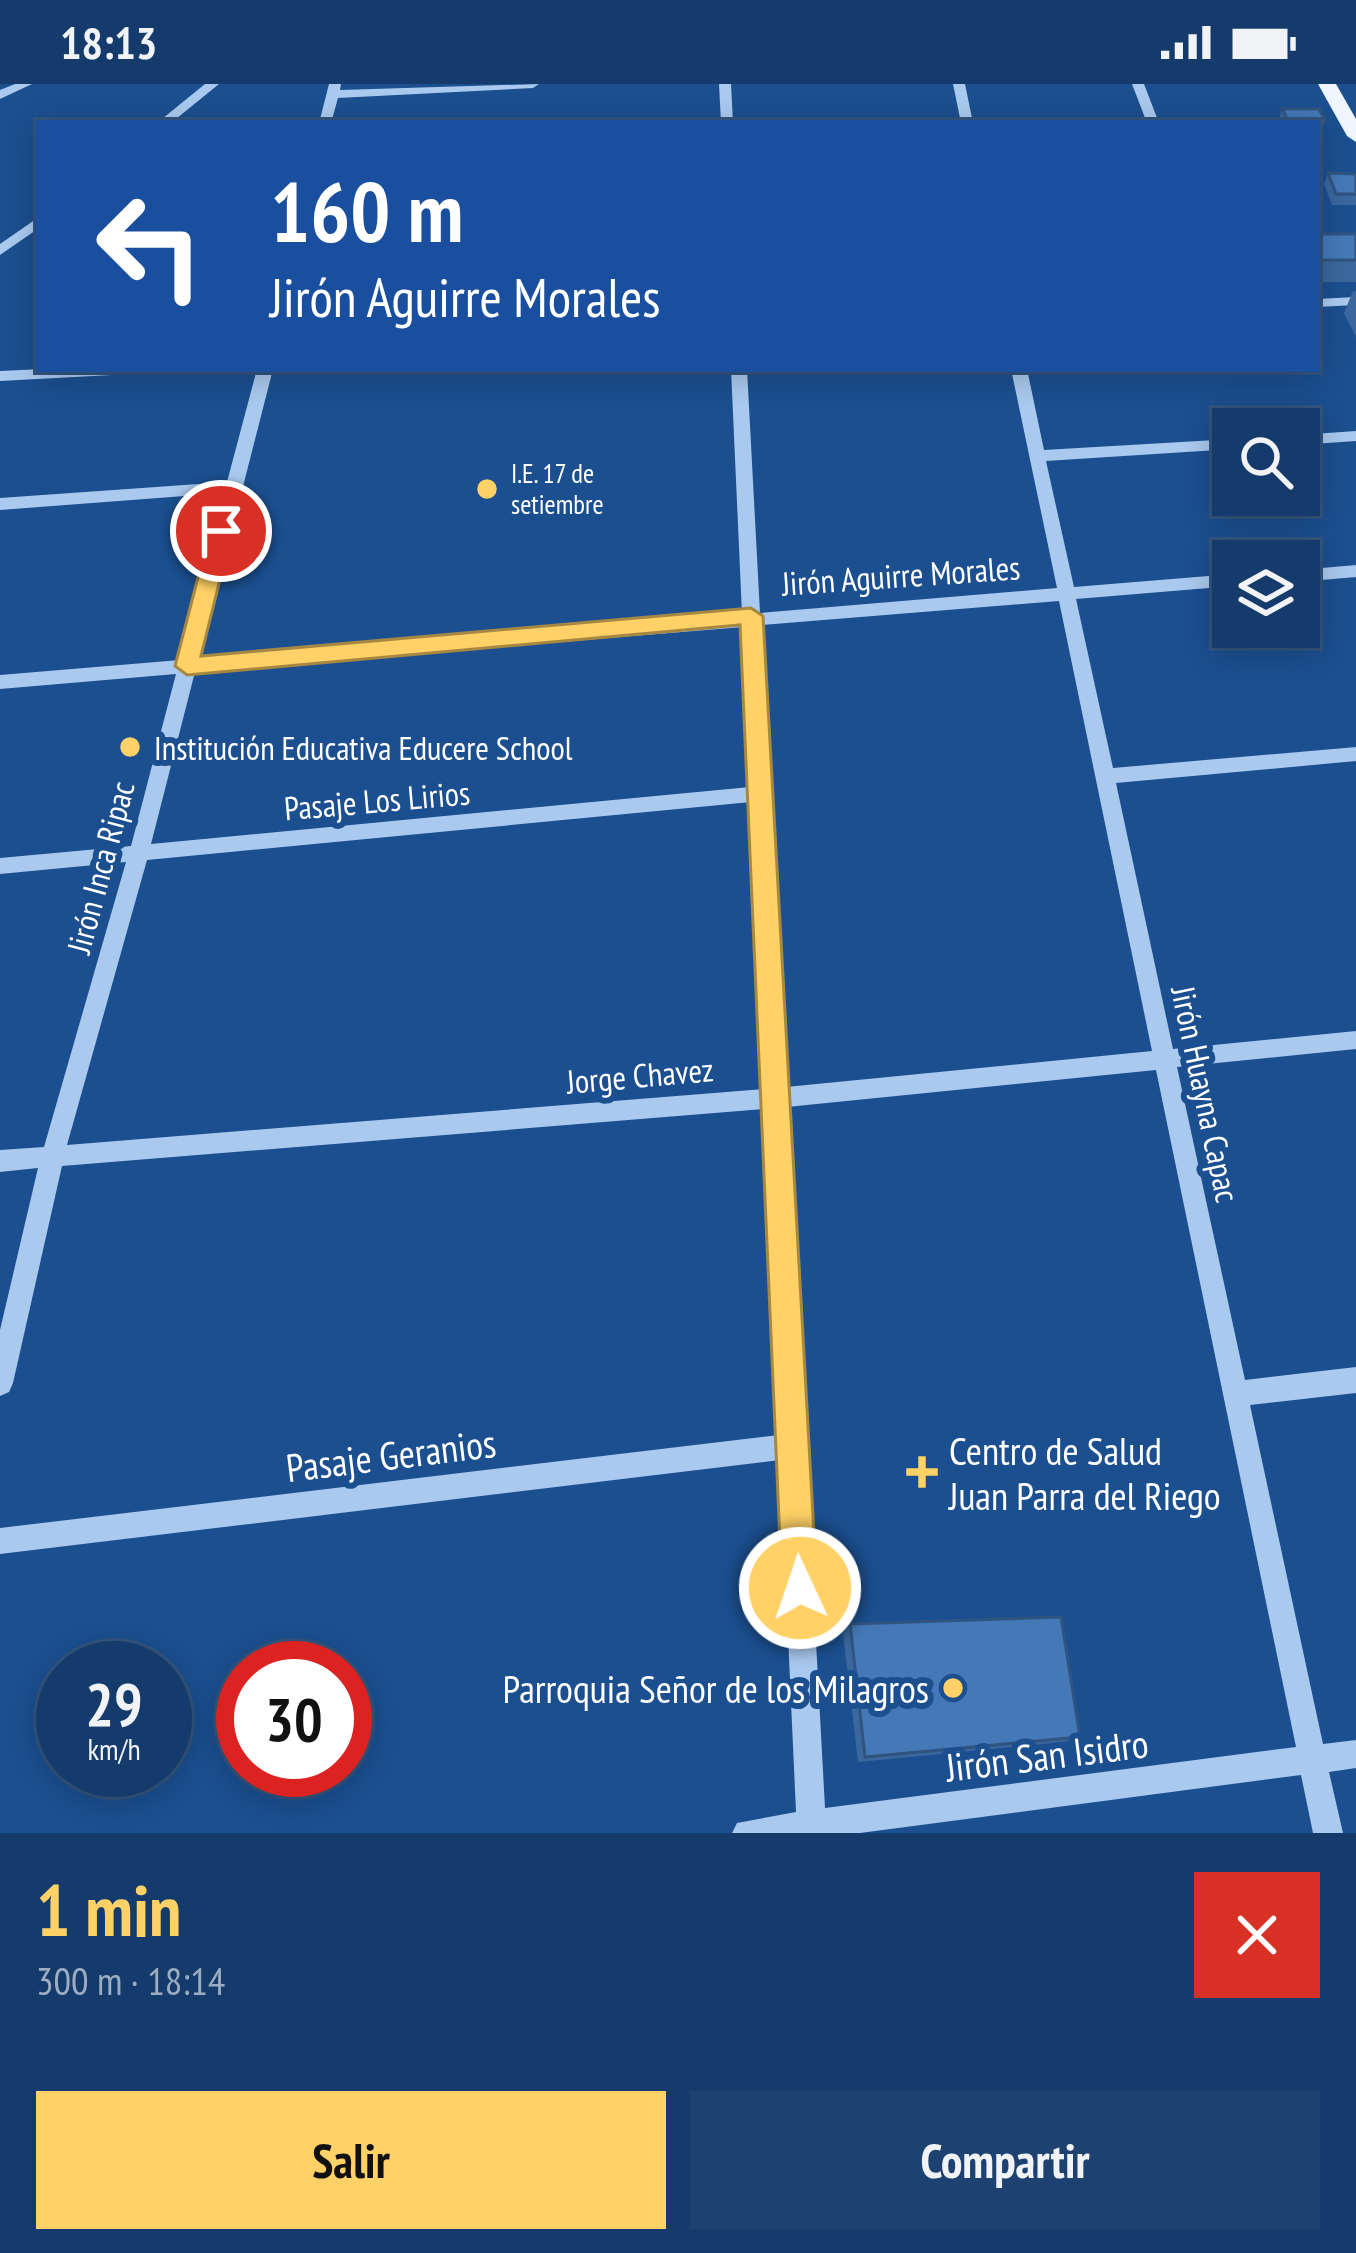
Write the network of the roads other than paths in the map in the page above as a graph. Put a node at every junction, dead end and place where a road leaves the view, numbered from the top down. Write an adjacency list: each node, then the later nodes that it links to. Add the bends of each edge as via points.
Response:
1 (26, 84): 9 (street)
2 (213, 84): 10 (street)
3 (533, 84): 8 (street)
4 (725, 84): 12 (street)
5 (958, 84): 13 (street)
6 (1138, 84): 14 (street)
7 (1328, 84): 15 (main road)
8 (334, 89): 11 (street)
9 (0, 95)
10 (167, 120)
11 (327, 120)
12 (727, 120)
13 (966, 120)
14 (1152, 120)
15 (1356, 136)
16 (36, 222): 18 (street)
17 (36, 237): 18 (street)
18 (17, 238): 19 (street)
19 (0, 250)
20 (1356, 302): 21 (street)
21 (1320, 303)
22 (74, 372): 26 (street)
23 (264, 372): 31 (street, Jirón Inca Ripac)
24 (739, 372): 37 (street)
25 (1020, 372): 30 (street, Jirón Huayna Capac)
26 (0, 376)
27 (1356, 436): 28 (street)
28 (1320, 439)
29 (1212, 445): 30 (street)
30 (1038, 456): 36 (street, Jirón Huayna Capac)
31 (232, 487): 32 (street); 38 (street, Jirón Inca Ripac)
32 (0, 504)
33 (1356, 571): 34 (street)
34 (1320, 574)
35 (1212, 582): 36 (street, Jirón Aguirre Morales)
36 (1066, 593): 37 (street, Jirón Aguirre Morales); 41 (street, Jirón Huayna Capac)
37 (751, 616): 38 (street, Jirón Aguirre Morales); 42 (street)
38 (187, 666): 39 (street, Jirón Aguirre Morales); 43 (street, Jirón Inca Ripac)
39 (0, 682)
40 (1356, 754): 41 (street)
41 (1106, 776): 46 (street, Jirón Huayna Capac)
42 (760, 794): 43 (street, Pasaje Los Lirios); 47 (street)
43 (139, 853): 44 (street, Pasaje Los Lirios); 48 (street, Jirón Inca Ripac)
44 (0, 866)
45 (1356, 1040): 46 (street, Jorge Chavez)
46 (1165, 1059): 47 (street, Jorge Chavez); 52 (street, Jirón Huayna Capac)
47 (775, 1098): 48 (street, Jorge Chavez); 53 (street)
48 (53, 1154): 49 (street, Jorge Chavez); 51 (street, Jirón Inca Ripac)
49 (0, 1161)
50 (1356, 1380): 52 (street)
51 (0, 1383)
52 (1235, 1394): 56 (street, Jirón Huayna Capac)
53 (792, 1446): 54 (street, Pasaje Geranios); 57 (street)
54 (0, 1541)
55 (1356, 1754): 56 (street, Jirón San Isidro)
56 (1311, 1761): 57 (street, Jirón San Isidro); 59 (street, Jirón Huayna Capac)
57 (812, 1829): 58 (street, Jirón San Isidro)
58 (747, 1833)
59 (1328, 1833)

